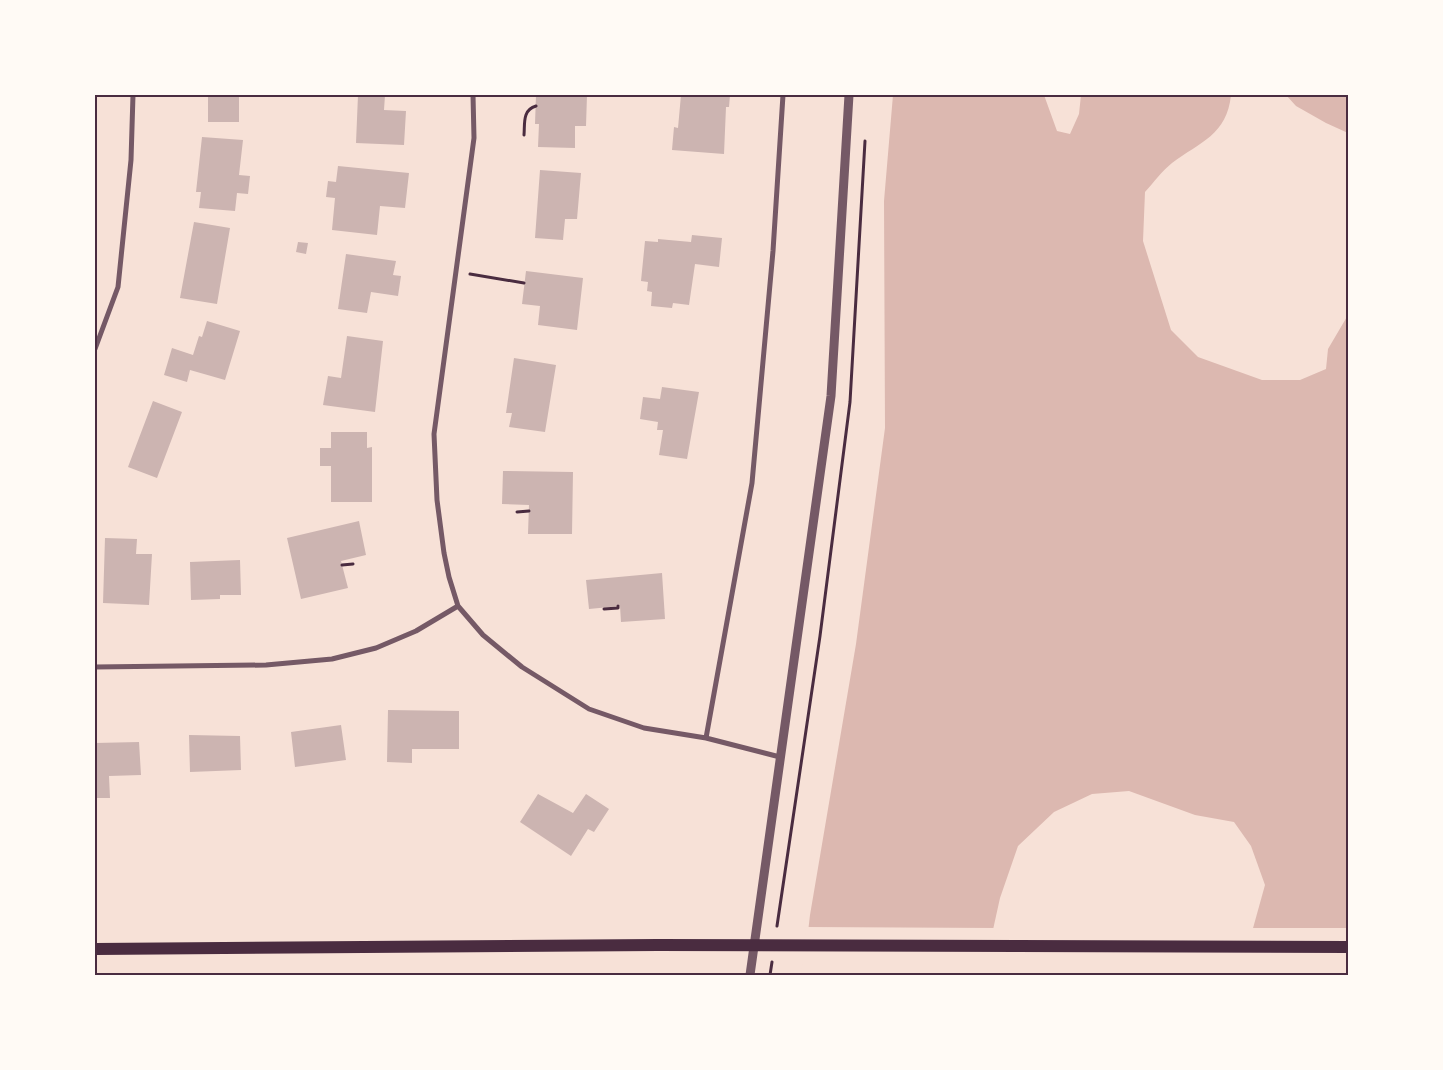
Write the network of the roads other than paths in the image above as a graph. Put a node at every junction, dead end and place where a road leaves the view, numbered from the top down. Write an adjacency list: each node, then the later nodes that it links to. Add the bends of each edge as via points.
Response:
1 (133, 95): 5 (street, via 131,160 118,287)
2 (472, 95): 6 (street, via 474,138 434,434 440,517 449,577)
3 (783, 95): 8 (street, via 752,484)
4 (849, 95): 9 (street, via 831,396)
5 (95, 349)
6 (458, 606): 7 (street, via 416,631 376,648 332,659 266,665); 8 (street, via 483,635 522,667 589,709 644,728)
7 (95, 667)
8 (706, 738): 9 (street)
9 (780, 757): 12 (street)
10 (1348, 947): 11 (main road, via 658,945)
11 (95, 949)
12 (750, 975)

